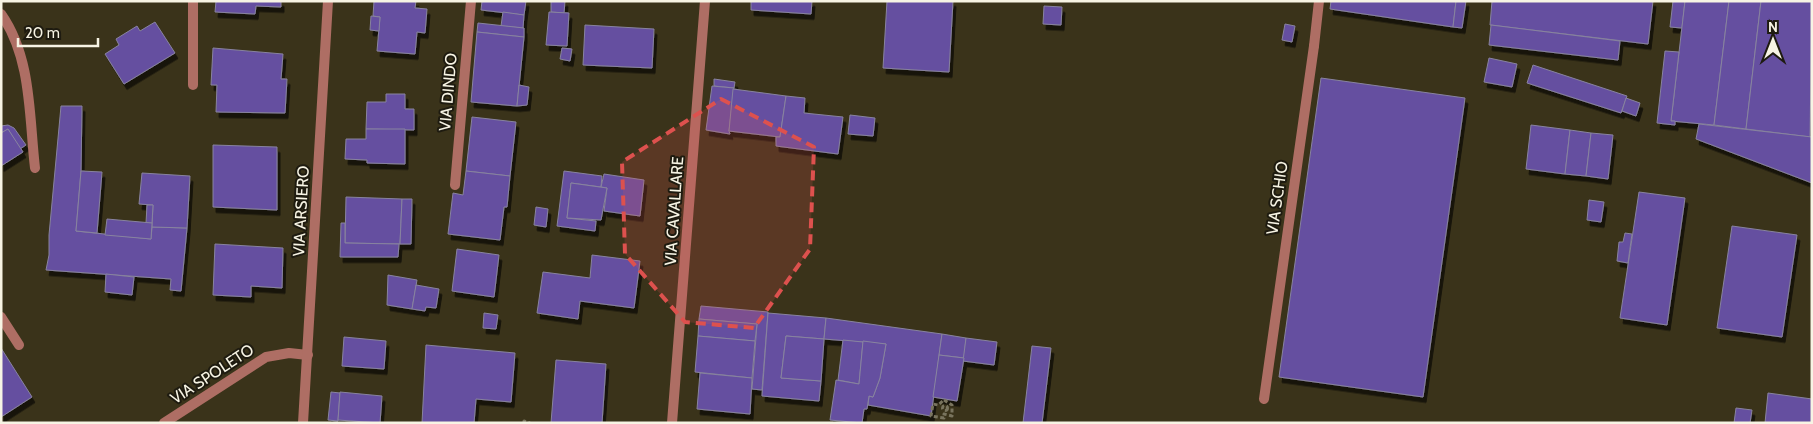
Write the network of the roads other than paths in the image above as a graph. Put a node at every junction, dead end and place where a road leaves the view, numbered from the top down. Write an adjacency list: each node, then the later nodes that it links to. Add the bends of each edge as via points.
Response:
1 (193, 1): 7 (street)
2 (328, 1): 12 (street, VIA ARSIERO)
3 (471, 1): 9 (street, VIA DINDO)
4 (705, 1): 16 (street, VIA CAVALLARE)
5 (1319, 1): 13 (street, VIA SCHIO)
6 (1, 14): 8 (street, via 11,28 24,64)
7 (193, 85)
8 (35, 168)
9 (455, 185)
10 (1, 317): 11 (street)
11 (19, 345)
12 (308, 355): 14 (street, VIA SPOLETO, via 289,353 266,357); 15 (street, VIA ARSIERO)
13 (1264, 399)
14 (164, 423)
15 (303, 423)
16 (672, 423)

